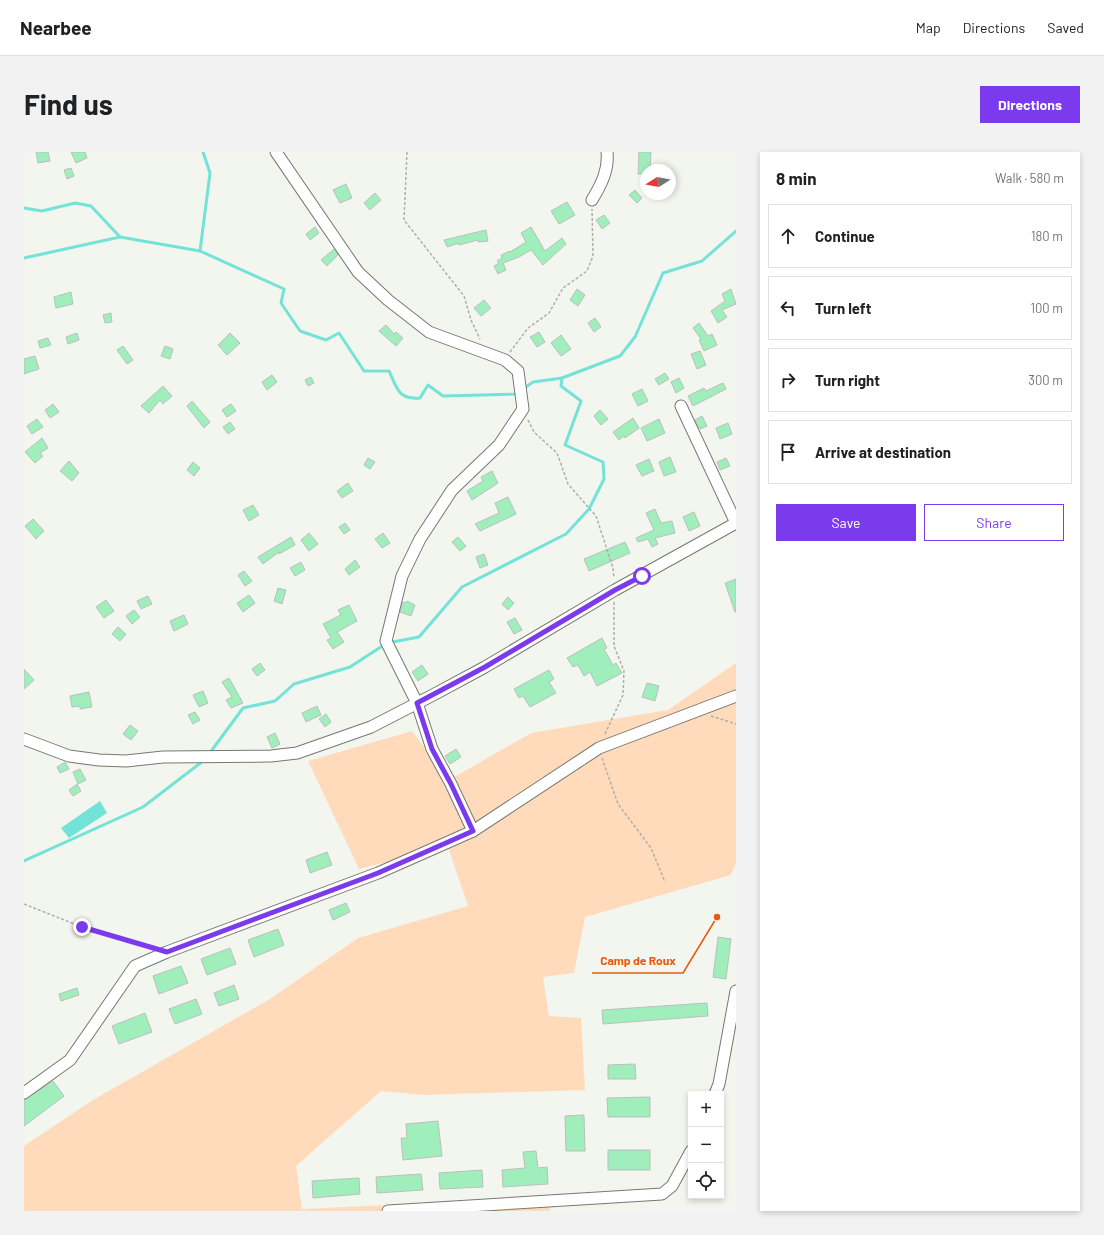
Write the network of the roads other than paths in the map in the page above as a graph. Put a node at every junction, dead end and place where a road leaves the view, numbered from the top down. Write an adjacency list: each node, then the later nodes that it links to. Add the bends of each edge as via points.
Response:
1 (276, 152): 7 (street, via 358,272 388,300 429,332 486,352 504,360 518,371 523,408 498,445 452,490 420,540 402,576 386,641)
2 (607, 152): 3 (street, via 608,161 603,180)
3 (592, 200)
4 (681, 406): 5 (street)
5 (736, 523): 7 (street, via 615,590 485,667)
6 (736, 696): 9 (street, via 599,748)
7 (417, 703): 8 (street, via 371,727 297,753 270,756 99,760 69,756); 9 (street, via 432,749)
8 (24, 740)
9 (473, 831): 12 (street, via 378,873 135,966 70,1060)
10 (736, 991): 11 (street)
11 (716, 1091)
12 (24, 1093)
13 (688, 1157): 14 (street, via 672,1186 662,1194)
14 (388, 1211)

